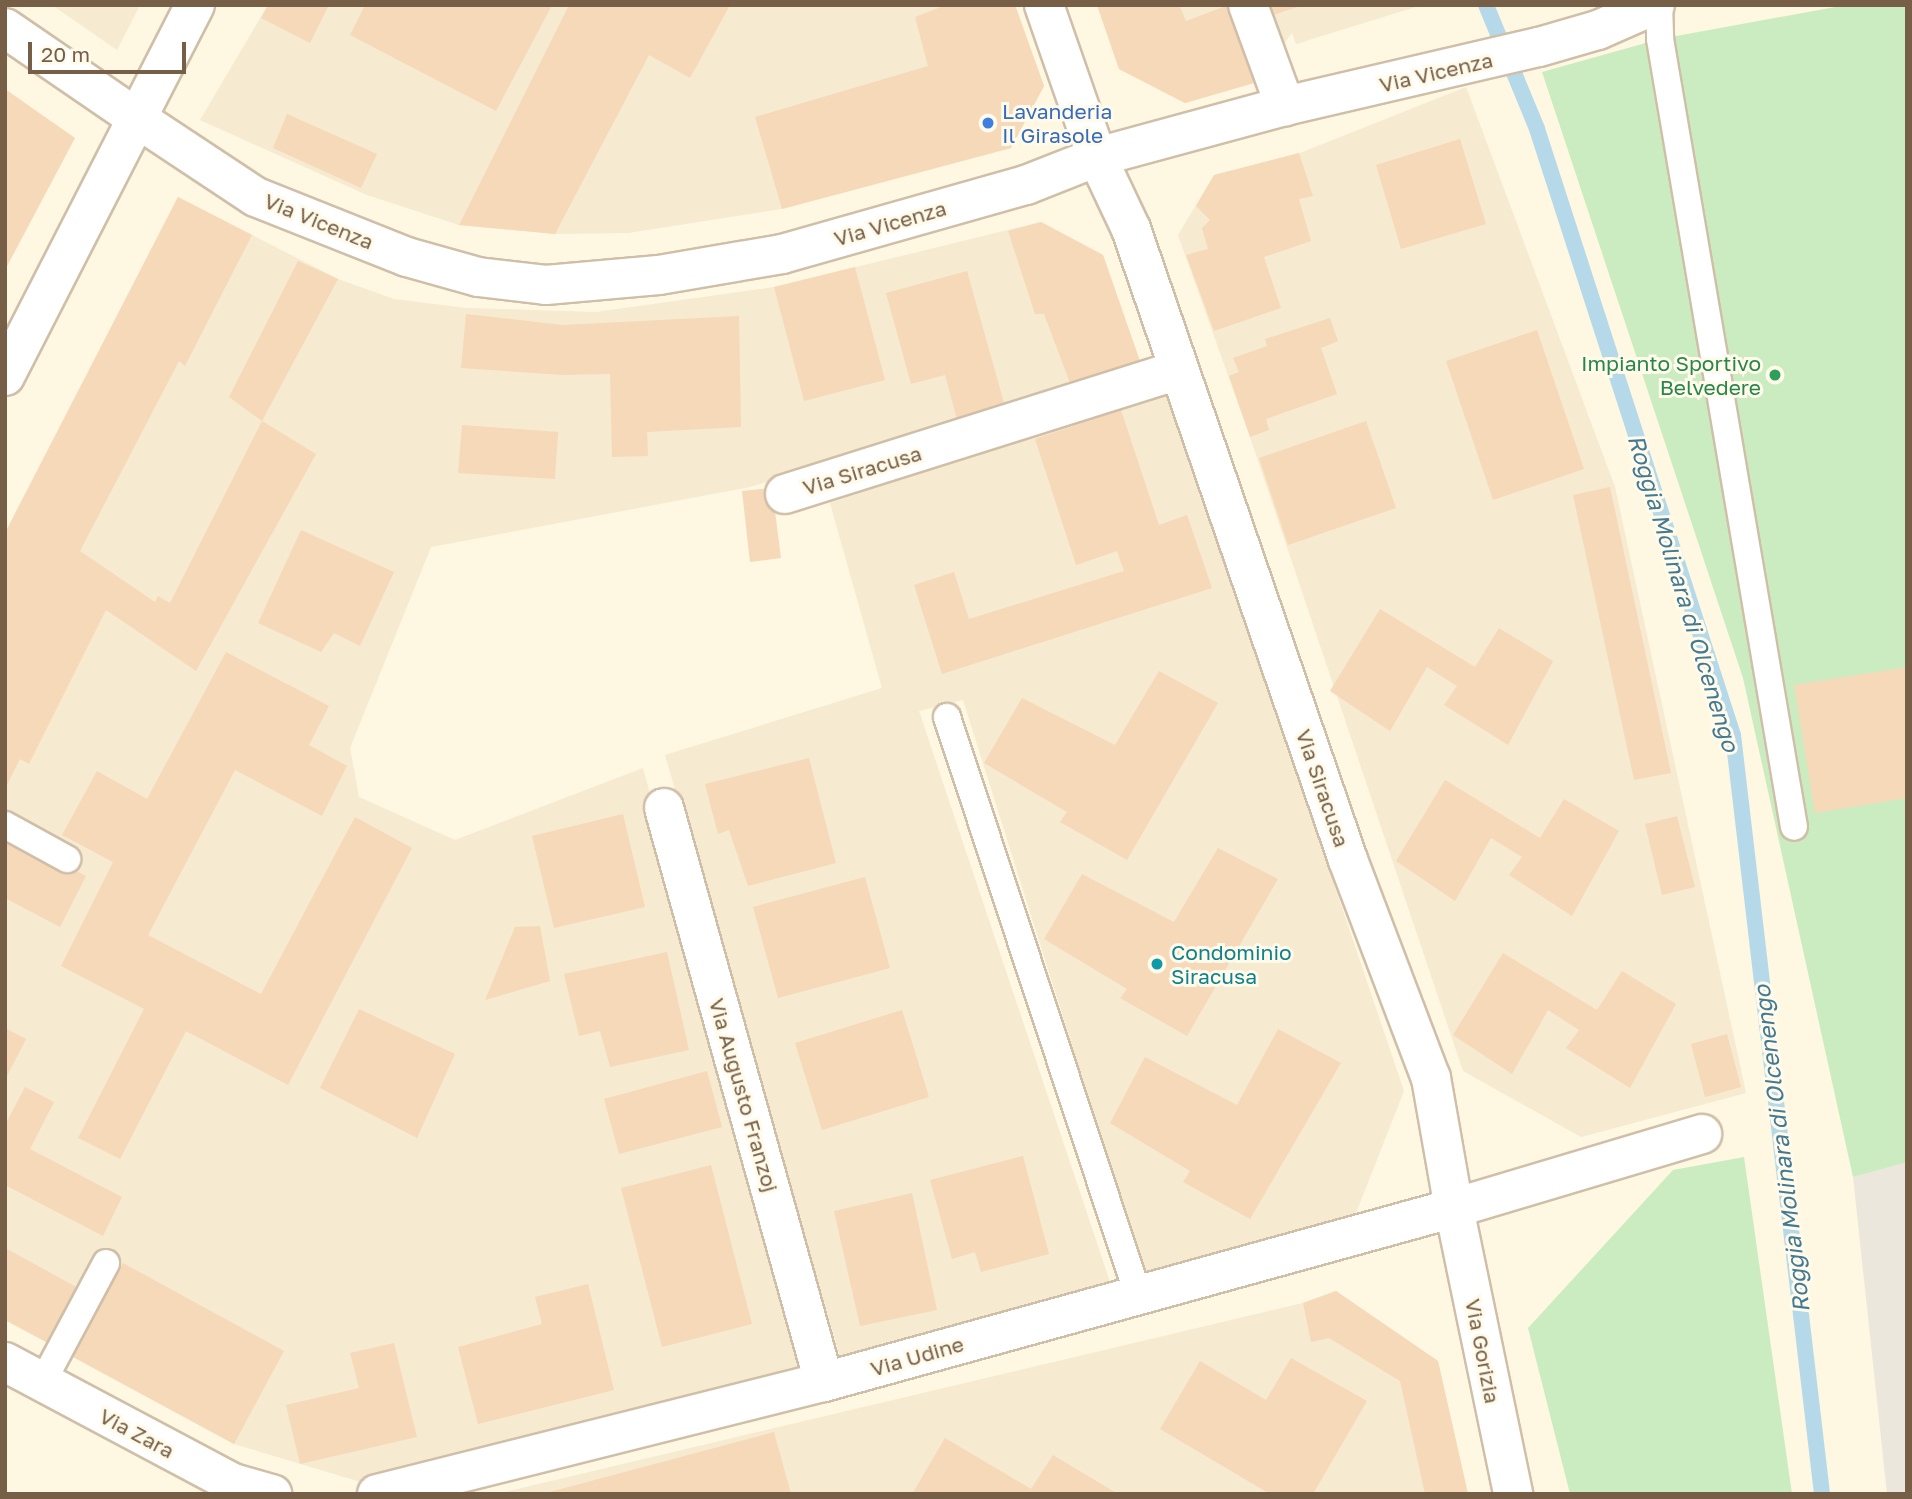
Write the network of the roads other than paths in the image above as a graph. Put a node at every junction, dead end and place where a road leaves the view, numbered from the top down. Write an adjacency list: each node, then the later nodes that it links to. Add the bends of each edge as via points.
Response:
1 (195, 5): 7 (street)
2 (1044, 5): 8 (street, Via Siracusa)
3 (1248, 5): 6 (street)
4 (1657, 5): 6 (street, Via Vicenza, via 1598,30 1539,47); 15 (lane)
5 (5, 28): 7 (street, Via Vicenza)
6 (1285, 106): 8 (street, Via Vicenza)
7 (138, 119): 8 (street, Via Vicenza, via 256,197 407,257 478,277 545,285 659,275 782,254 1026,185); 10 (street)
8 (1097, 157): 9 (street, Via Siracusa, via 1131,229)
9 (1180, 370): 11 (street, Via Siracusa); 18 (street, Via Siracusa, via 1348,860 1431,1078)
10 (5, 376)
11 (785, 494)
12 (947, 716): 20 (lane)
13 (664, 808): 22 (street, Via Augusto Franzoj)
14 (5, 825): 16 (lane)
15 (1794, 827)
16 (67, 859)
17 (1702, 1134): 18 (street, Via Udine)
18 (1454, 1208): 20 (street, Via Udine); 26 (street, Via Gorizia)
19 (106, 1263): 23 (lane)
20 (1138, 1295): 22 (street, Via Udine)
21 (5, 1362): 23 (street, Via Zara)
22 (824, 1382): 25 (street, Via Udine)
23 (42, 1383): 24 (street, Via Zara, via 233,1483)
24 (272, 1494)
25 (377, 1494)
26 (1513, 1494)

